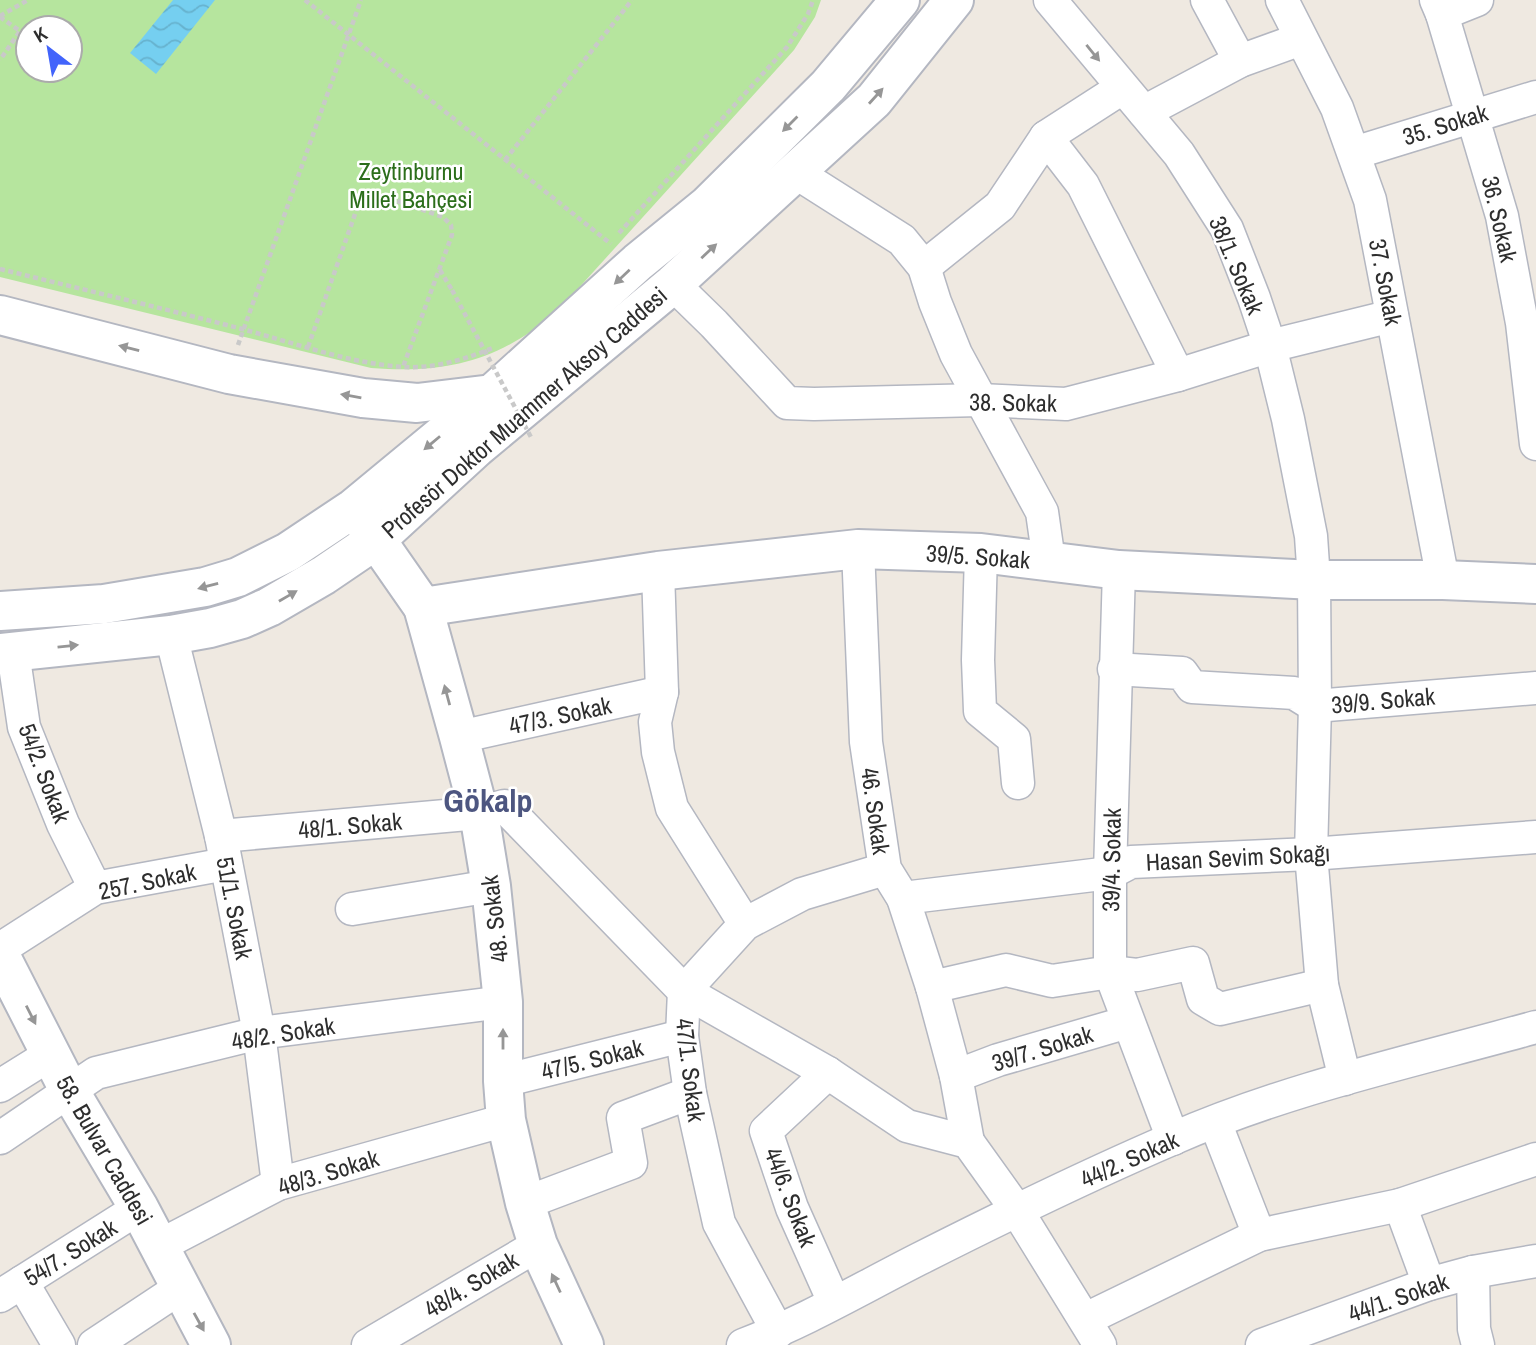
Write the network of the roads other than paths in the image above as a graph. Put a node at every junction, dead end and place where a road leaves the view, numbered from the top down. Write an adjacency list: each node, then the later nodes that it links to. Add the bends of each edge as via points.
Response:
1 (900, 0): 23 (main road, Profesör Doktor Muammer Aksoy Caddesi, one-way to 23, via 819,95 708,205 624,253)
2 (954, 0): 16 (main road, Profesör Doktor Muammer Aksoy Caddesi, one-way to 2, via 874,100)
3 (1050, 0): 10 (street, 38/1. Sokak, one-way to 10)
4 (1207, 0): 9 (street)
5 (1282, 0): 8 (street, 37. Sokak)
6 (1477, 0): 7 (street)
7 (1439, 7): 13 (street, 36. Sokak)
8 (1301, 39): 9 (street); 15 (street, 37. Sokak, via 1337,108)
9 (1240, 61): 12 (street)
10 (1122, 88): 12 (street, 38/1. Sokak); 14 (street)
11 (1536, 97): 13 (street, 35. Sokak)
12 (1144, 112): 21 (street, 38/1. Sokak, via 1179,153 1227,229)
13 (1473, 115): 15 (street, 35. Sokak); 25 (street, 36. Sokak, via 1502,216 1522,323)
14 (1046, 137): 17 (street, via 1000,206); 22 (street, via 1083,185)
15 (1354, 153): 20 (street, 37. Sokak, via 1370,200)
16 (796, 172): 17 (street, via 902,240); 18 (main road, Profesör Doktor Muammer Aksoy Caddesi, one-way to 16)
17 (925, 267): 24 (street, via 934,302)
18 (673, 284): 24 (street, 38. Sokak, via 787,403); 27 (main road, Profesör Doktor Muammer Aksoy Caddesi, via 476,447)
19 (0, 315): 23 (main road, one-way to 19, via 417,403 363,398 229,374)
20 (1392, 316): 21 (street, 38. Sokak); 34 (street, 37. Sokak)
21 (1270, 346): 22 (street, 38. Sokak); 33 (street, 38/1. Sokak, via 1311,536)
22 (1178, 375): 24 (street, 38. Sokak, via 1066,404)
23 (492, 394): 26 (main road, Profesör Doktor Muammer Aksoy Caddesi, one-way to 26)
24 (980, 400): 30 (street, via 1042,512)
25 (1536, 444)
26 (354, 508): 27 (main road, 48. Sokak); 37 (main road, Profesör Doktor Muammer Aksoy Caddesi, one-way to 37, via 288,552 239,577 205,587 104,604)
27 (377, 539): 36 (main road, 48. Sokak); 38 (main road, Profesör Doktor Muammer Aksoy Caddesi, one-way to 27, via 242,619 269,607)
28 (858, 549): 29 (main road, 39/5. Sokak); 32 (main road, 39/5. Sokak); 50 (street, 46. Sokak, via 866,742)
29 (981, 553): 30 (main road, 39/5. Sokak); 45 (street, via 980,711 1014,739)
30 (1049, 561): 31 (main road, 39/5. Sokak)
31 (1119, 570): 33 (main road, 39/5. Sokak); 40 (street, 39/4. Sokak)
32 (658, 571): 36 (main road, 39/5. Sokak); 42 (street)
33 (1314, 580): 34 (main road, 39/5. Sokak); 43 (street, 38/1. Sokak)
34 (1443, 580): 35 (main road, 39/5. Sokak)
35 (1536, 584)
36 (424, 607): 44 (main road, 48. Sokak, one-way to 36)
37 (0, 611)
38 (171, 635): 39 (main road, Profesör Doktor Muammer Aksoy Caddesi, one-way to 38); 48 (street, 51/1. Sokak)
39 (7, 652): 53 (street, 54/2. Sokak, via 23,727)
40 (1114, 669): 43 (street, 39/9. Sokak, via 1182,673 1192,687 1294,693); 51 (street, 39/4. Sokak)
41 (1536, 688): 43 (street, 39/9. Sokak)
42 (662, 692): 44 (street, 47/3. Sokak); 56 (street, via 655,722 672,808)
43 (1315, 706): 49 (street, 38/1. Sokak)
44 (459, 737): 46 (main road, 48. Sokak)
45 (1018, 783)
46 (479, 813): 48 (street, 48/1. Sokak); 52 (main road, 48. Sokak); 62 (street, 48/1. Sokak, via 503,806)
47 (1536, 837): 49 (street, Hasan Sevim Sokağı)
48 (223, 850): 53 (street, 257. Sokak); 66 (street, 51/1. Sokak)
49 (1311, 854): 51 (street, Hasan Sevim Sokağı, via 1131,862); 60 (street, 38/1. Sokak)
50 (884, 869): 54 (street, 46. Sokak); 56 (street, 47/1. Sokak, via 802,894)
51 (1110, 873): 54 (street, Hasan Sevim Sokağı); 59 (street, 39/4. Sokak)
52 (491, 886): 55 (street); 63 (main road, 48. Sokak)
53 (95, 888): 57 (street, 257. Sokak)
54 (903, 898): 61 (street, 46. Sokak)
55 (352, 909)
56 (745, 924): 62 (street, 47/1. Sokak)
57 (0, 949)
58 (0, 955): 68 (main road, 58. Bulvar Caddesi, one-way to 68)
59 (1110, 972): 60 (street, via 1137,975 1193,963 1203,999 1220,1009); 61 (street, via 1052,981 1006,970); 64 (street, 39/4. Sokak)
60 (1322, 985): 71 (street, 38/1. Sokak)
61 (932, 987): 70 (street, 46. Sokak)
62 (684, 991): 67 (street, 47/1. Sokak); 69 (street)
63 (503, 1002): 66 (street, 48/2. Sokak); 72 (main road, 48. Sokak, one-way to 63)
64 (1128, 1022): 70 (street, 39/7. Sokak); 79 (street, 39/4. Sokak)
65 (1536, 1027): 71 (street, 44/2. Sokak)
66 (259, 1034): 74 (street, 48/2. Sokak, via 96,1073); 82 (street, 51/1. Sokak)
67 (682, 1036): 72 (street, 47/5. Sokak); 75 (street, 47/1. Sokak)
68 (51, 1054): 73 (street); 74 (main road, 58. Bulvar Caddesi)
69 (828, 1073): 80 (street, via 907,1126); 95 (street, 44/6. Sokak, via 766,1131 792,1208)
70 (956, 1076): 80 (street, 46. Sokak)
71 (1345, 1079): 77 (street, 44/2. Sokak)
72 (503, 1081): 76 (main road, 48. Sokak)
73 (0, 1086)
74 (70, 1092): 78 (street, 48/2. Sokak); 85 (main road, 58. Bulvar Caddesi)
75 (690, 1093): 83 (street, via 623,1118 631,1163); 97 (street, 47/1. Sokak, via 719,1223)
76 (506, 1120): 82 (street, 48/3. Sokak); 83 (main road, 48. Sokak)
77 (1215, 1122): 79 (street, 44/2. Sokak); 87 (street)
78 (0, 1138)
79 (1173, 1139): 86 (street, 44/2. Sokak)
80 (968, 1142): 86 (street)
81 (1536, 1159): 84 (street)
82 (278, 1184): 89 (street, 48/3. Sokak)
83 (525, 1203): 88 (main road, 48. Sokak)
84 (1400, 1205): 87 (street); 92 (street)
85 (139, 1208): 89 (main road, 58. Bulvar Caddesi); 94 (street, 54/7. Sokak)
86 (1016, 1209): 95 (street, 44/2. Sokak); 96 (street)
87 (1259, 1235): 96 (street)
88 (538, 1245): 102 (street, 48/4. Sokak); 103 (main road, 48. Sokak, one-way to 88)
89 (159, 1246): 93 (main road, 58. Bulvar Caddesi)
90 (1536, 1261): 91 (street, 44/1. Sokak)
91 (1473, 1272): 92 (street, 44/1. Sokak); 106 (street)
92 (1429, 1284): 98 (street, 44/1. Sokak)
93 (180, 1288): 100 (street); 101 (main road, 58. Bulvar Caddesi, one-way to 101)
94 (11, 1289): 99 (street)
95 (834, 1302): 97 (street, 44/2. Sokak)
96 (1093, 1332)
97 (792, 1334): 104 (street, 44/2. Sokak)
98 (1329, 1334): 105 (street, 44/1. Sokak)
99 (59, 1345)
100 (94, 1345)
101 (211, 1345)
102 (368, 1345)
103 (584, 1345)
104 (743, 1345)
105 (1262, 1345)
106 (1478, 1345)

